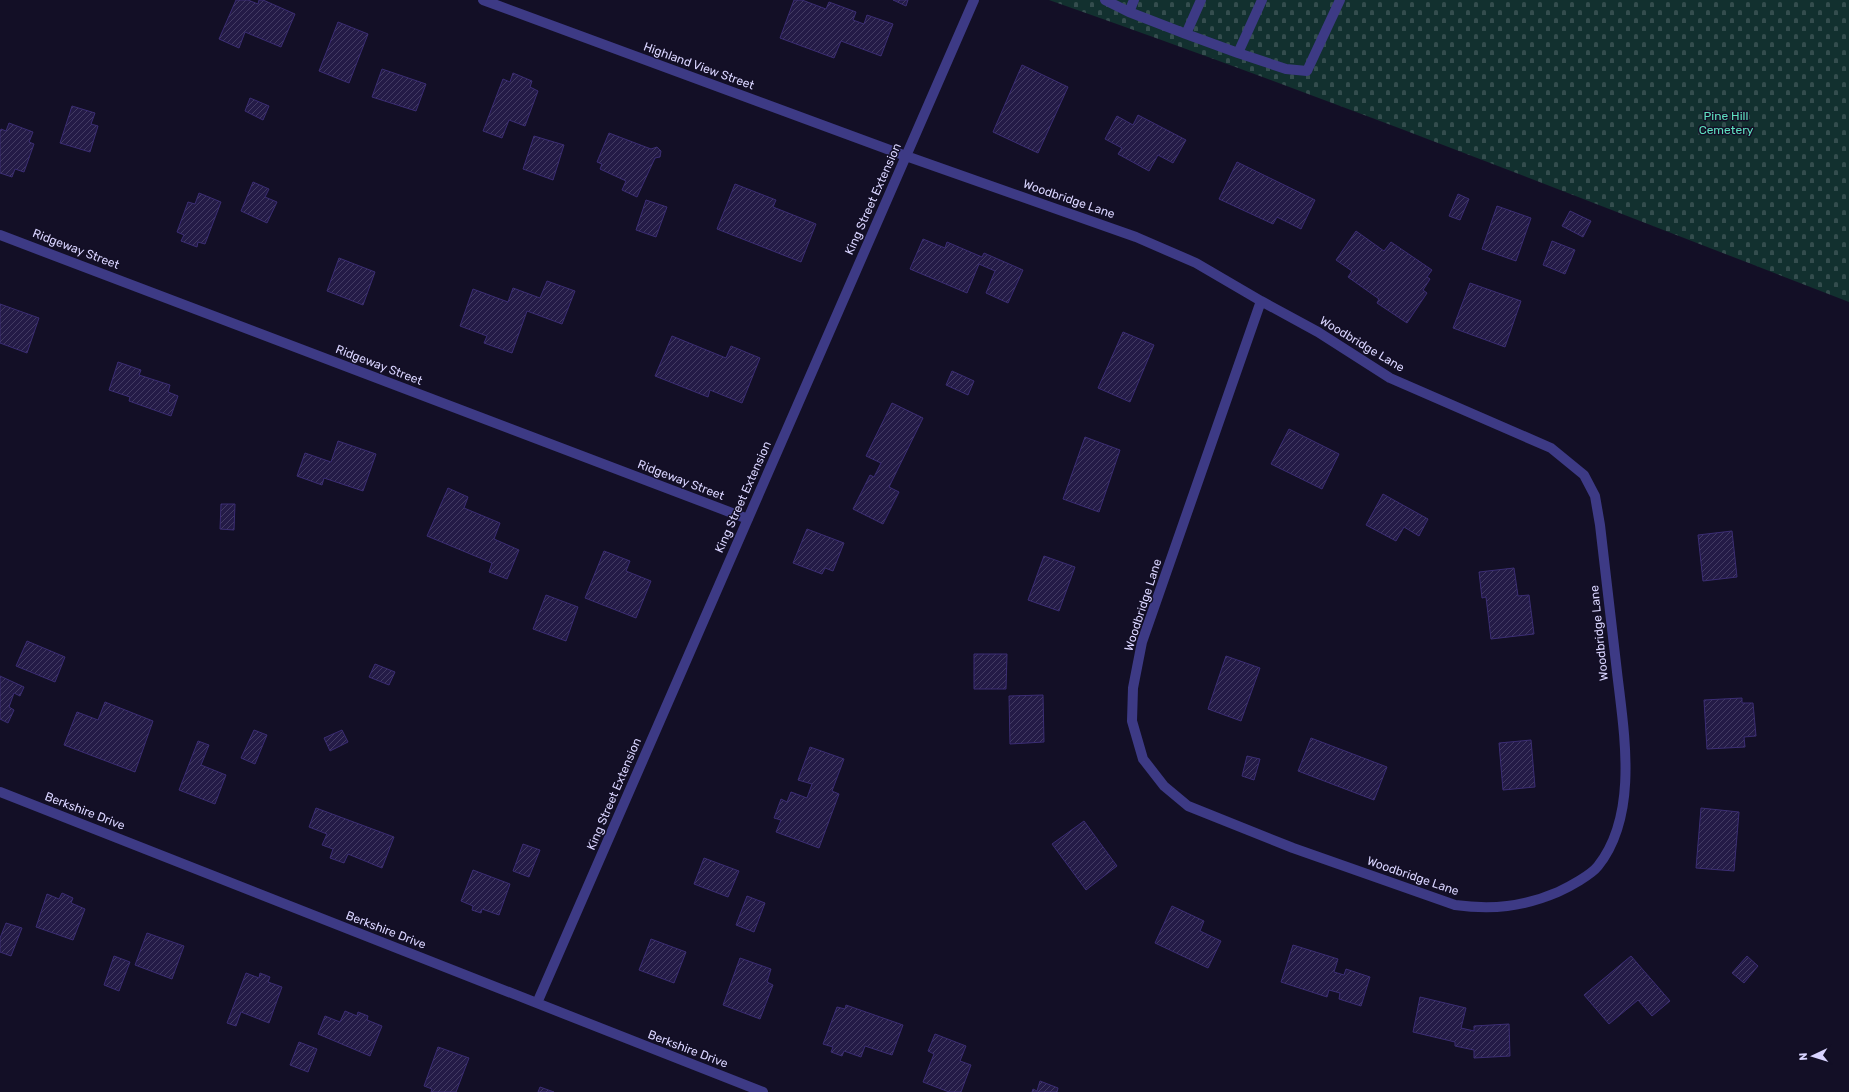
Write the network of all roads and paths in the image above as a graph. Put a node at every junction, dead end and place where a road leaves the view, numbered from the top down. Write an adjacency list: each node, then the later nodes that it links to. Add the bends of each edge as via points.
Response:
1 (483, 0): 11 (street, Highland View Street)
2 (974, 0): 11 (street, King Street Extension)
3 (1105, 0): 8 (street)
4 (1134, 0): 8 (street)
5 (1201, 0): 9 (street)
6 (1262, 0): 10 (street)
7 (1340, 0): 10 (street, via 1307,71 1286,70)
8 (1129, 12): 9 (street)
9 (1186, 34): 10 (street)
10 (1238, 52)
11 (906, 156): 13 (street, Woodbridge Lane, via 1136,236 1196,263); 14 (street, King Street Extension)
12 (0, 235): 14 (street, Ridgeway Street)
13 (1261, 301): 13 (street, Woodbridge Lane, via 1142,642 1133,688 1132,721 1143,759 1164,786 1188,806 1293,848 1454,905 1480,908 1513,906 1538,900 1569,887 1598,867 1615,838 1624,802 1625,742 1600,525 1595,496 1584,475 1551,448 1390,378 1318,332)
14 (748, 519): 16 (street, King Street Extension)
15 (0, 792): 16 (street, Berkshire Drive)
16 (537, 1004): 17 (street, Berkshire Drive)
17 (763, 1092)

